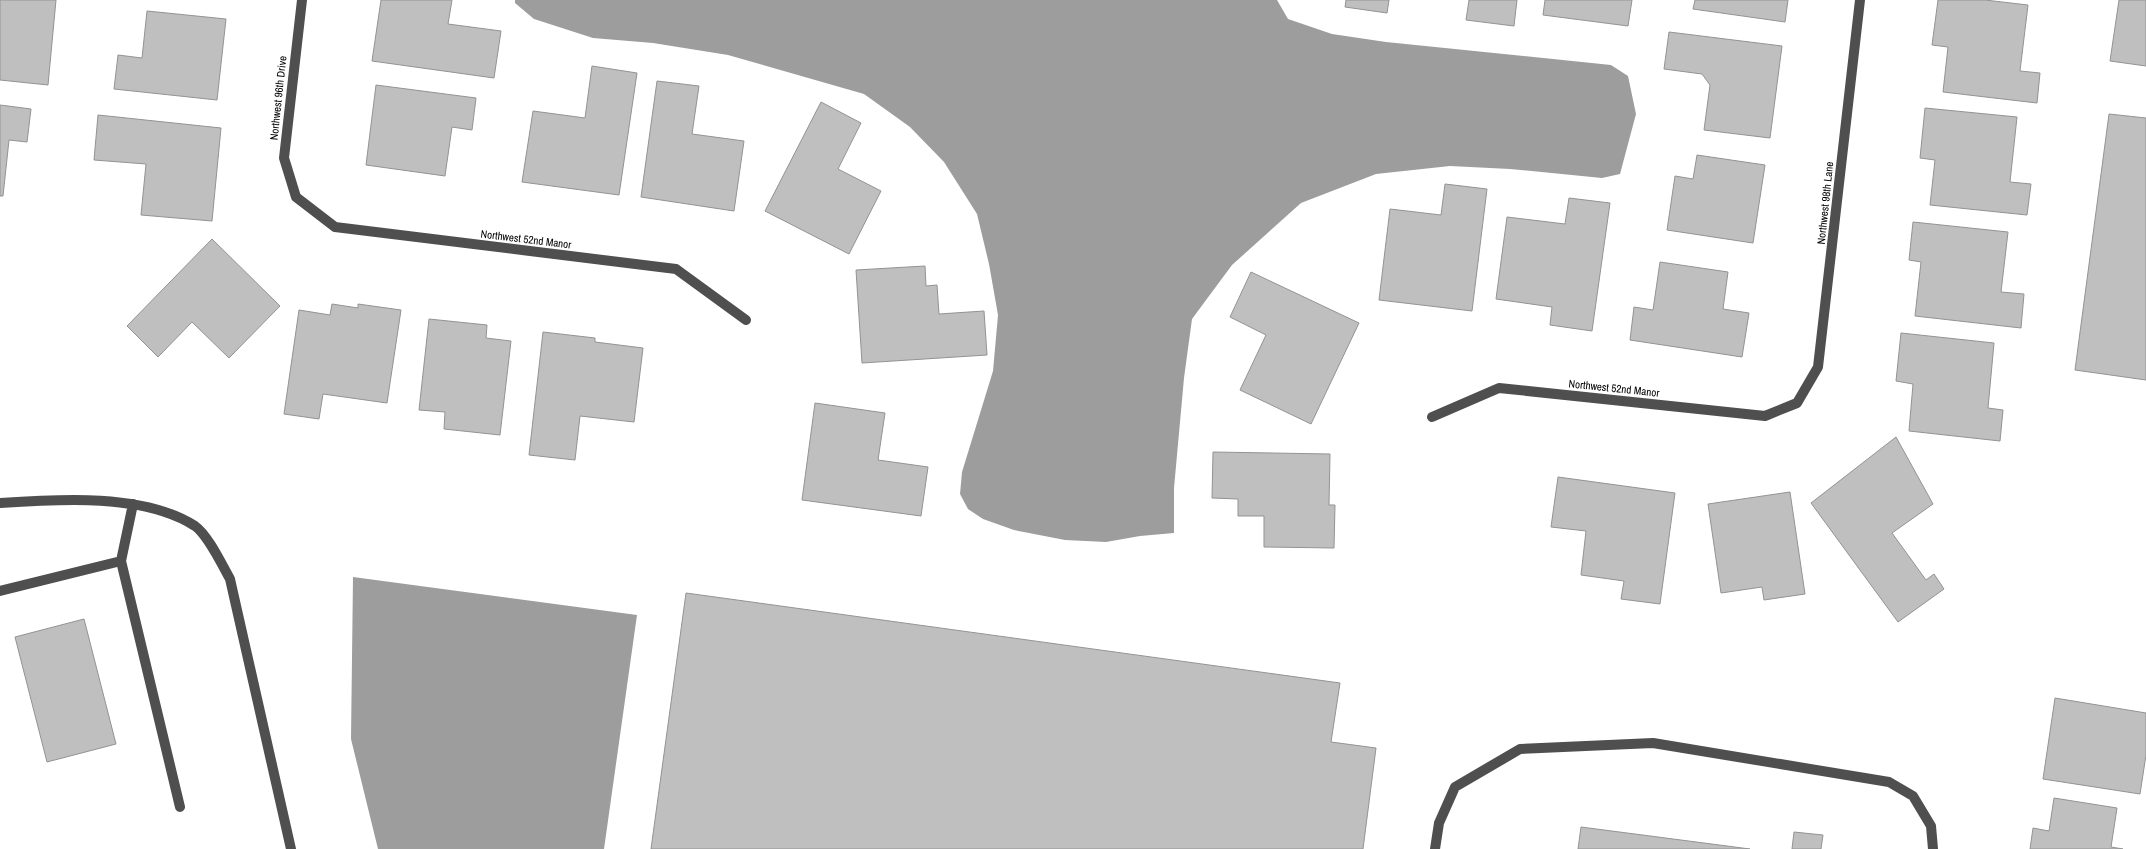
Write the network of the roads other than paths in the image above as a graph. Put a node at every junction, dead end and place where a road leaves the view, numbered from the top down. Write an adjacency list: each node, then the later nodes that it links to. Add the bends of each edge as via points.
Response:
1 (302, 0): 3 (street, Northwest 96th Drive, via 284,158)
2 (1860, 0): 5 (street, Northwest 98th Lane, via 1818,367)
3 (296, 197): 4 (street, Northwest 52nd Manor, via 335,227 676,269)
4 (746, 320)
5 (1797, 402): 6 (street, Northwest 52nd Manor, via 1766,416 1499,388)
6 (1432, 417)
7 (0, 503): 8 (street, via 50,500)
8 (133, 504): 9 (street); 12 (street, via 159,510 196,526 215,551 230,579)
9 (121, 561): 10 (street); 11 (street)
10 (0, 591)
11 (180, 807)
12 (291, 849)
13 (1435, 849): 14 (street, via 1439,823 1455,787 1520,749 1653,743 1889,782 1912,796 1931,826)
14 (1933, 849)

